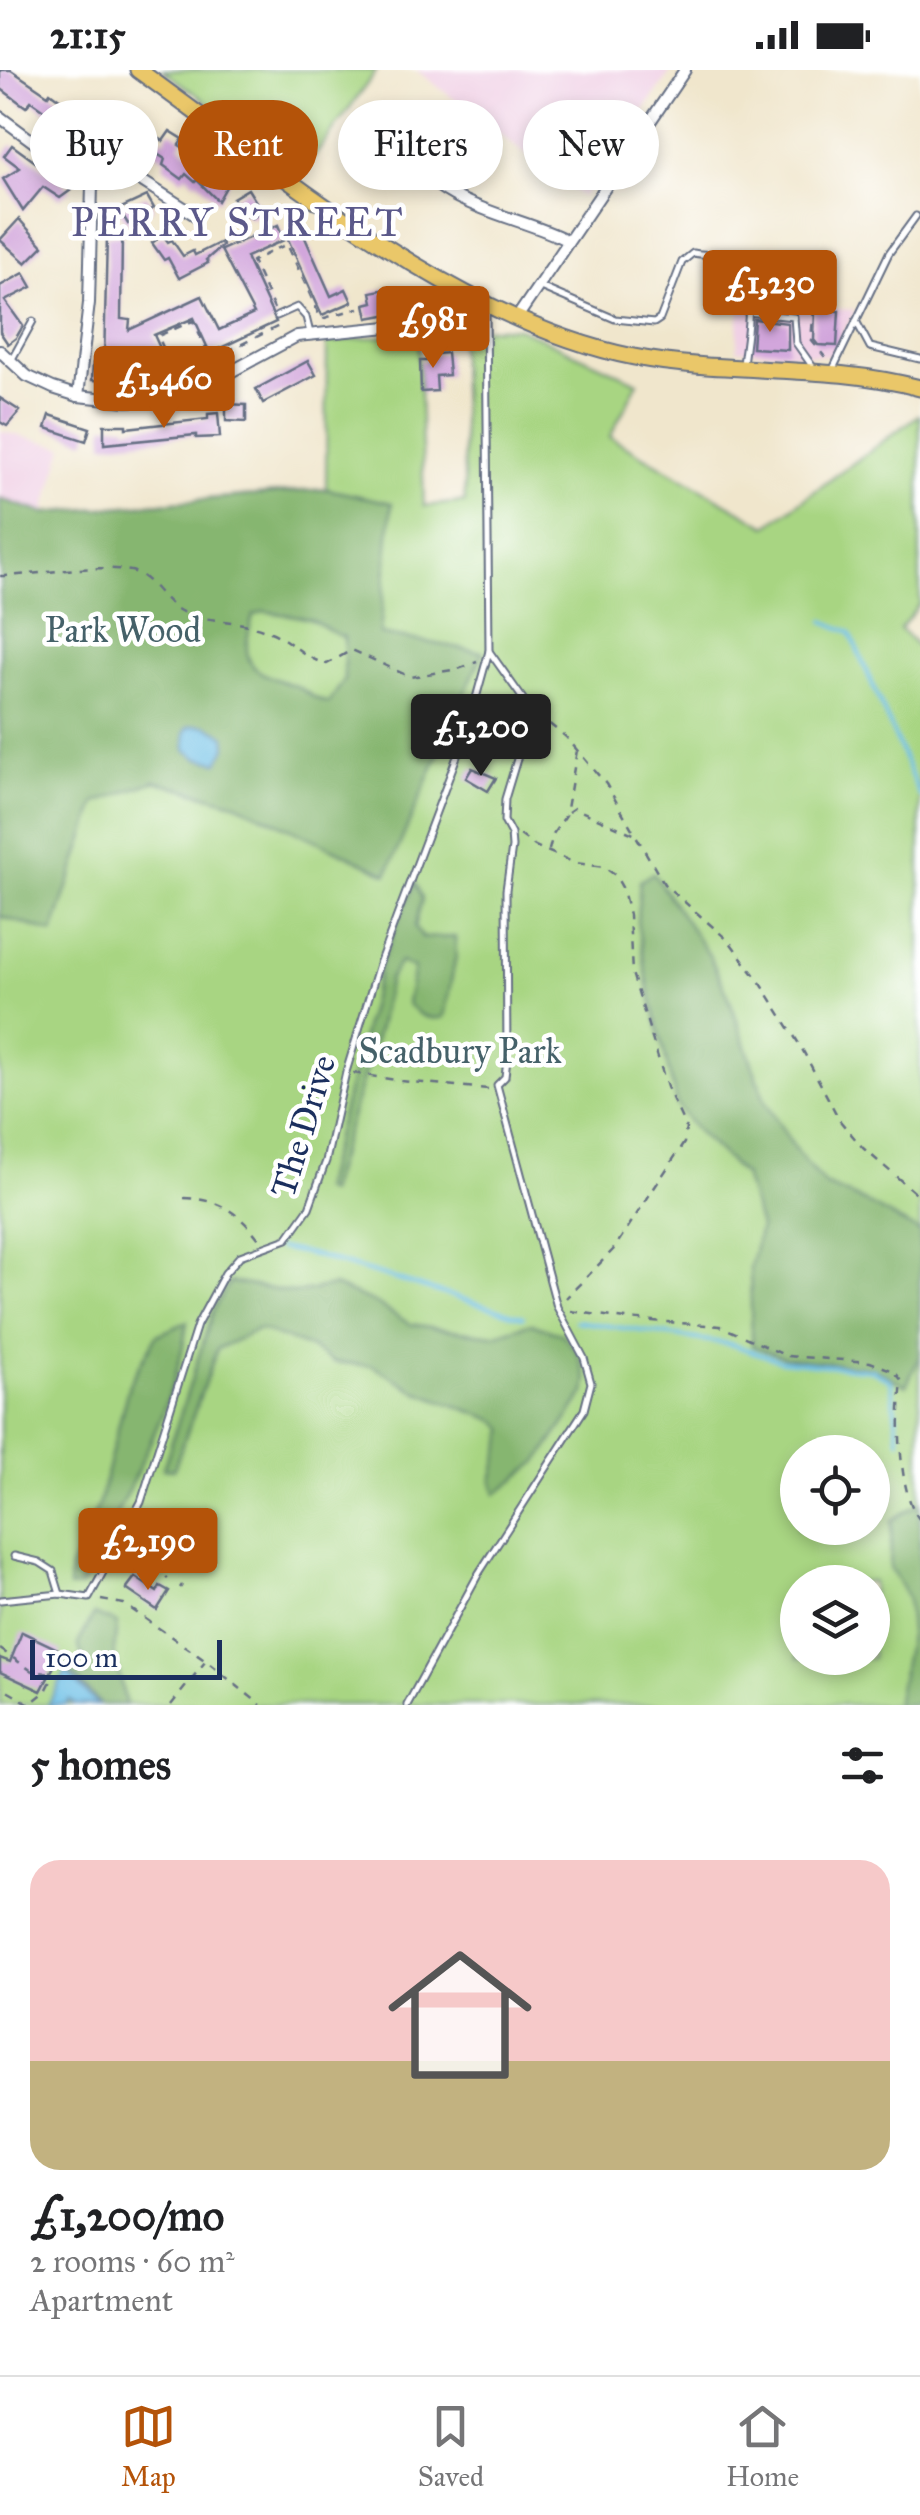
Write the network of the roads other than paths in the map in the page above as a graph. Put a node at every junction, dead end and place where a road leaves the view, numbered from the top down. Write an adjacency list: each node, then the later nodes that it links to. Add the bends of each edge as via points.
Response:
1 (138, 70): 12 (main road, via 348,220)
2 (685, 70): 10 (street)
3 (0, 117): 4 (street)
4 (30, 139)
5 (92, 190): 26 (street)
6 (156, 190): 8 (street)
7 (446, 190): 10 (street)
8 (194, 215)
9 (916, 216): 18 (lane, via 889,253)
10 (568, 241): 11 (street)
11 (538, 286): 14 (lane, via 615,319 654,323 682,262 693,253 721,256 745,278); 16 (street)
12 (469, 295): 13 (main road); 19 (street, via 448,321)
13 (486, 304): 16 (main road); 27 (lane, The Drive)
14 (748, 312): 23 (lane); 24 (lane, via 794,316 796,343)
15 (277, 316): 19 (lane, via 297,307)
16 (516, 319): 23 (main road, via 633,356)
17 (33, 321): 22 (lane)
18 (856, 321): 21 (lane, via 870,347); 24 (lane)
19 (310, 333): 26 (street, via 180,395 126,401)
20 (0, 351): 22 (street)
21 (920, 358)
22 (11, 362): 26 (street, via 27,376)
23 (742, 368): 24 (main road)
24 (825, 369): 25 (main road)
25 (920, 388)
26 (78, 396)
27 (488, 653): 29 (lane, The Drive, via 468,727 378,964 309,1208 287,1239 240,1256 225,1273 197,1325 141,1502 89,1598); 31 (lane, via 528,706 529,719 505,800 512,847 507,1060 497,1085 557,1307 590,1383 584,1410 479,1572)
28 (14, 1556): 29 (lane, via 53,1570)
29 (60, 1594): 30 (lane)
30 (0, 1600)
31 (407, 1705)

